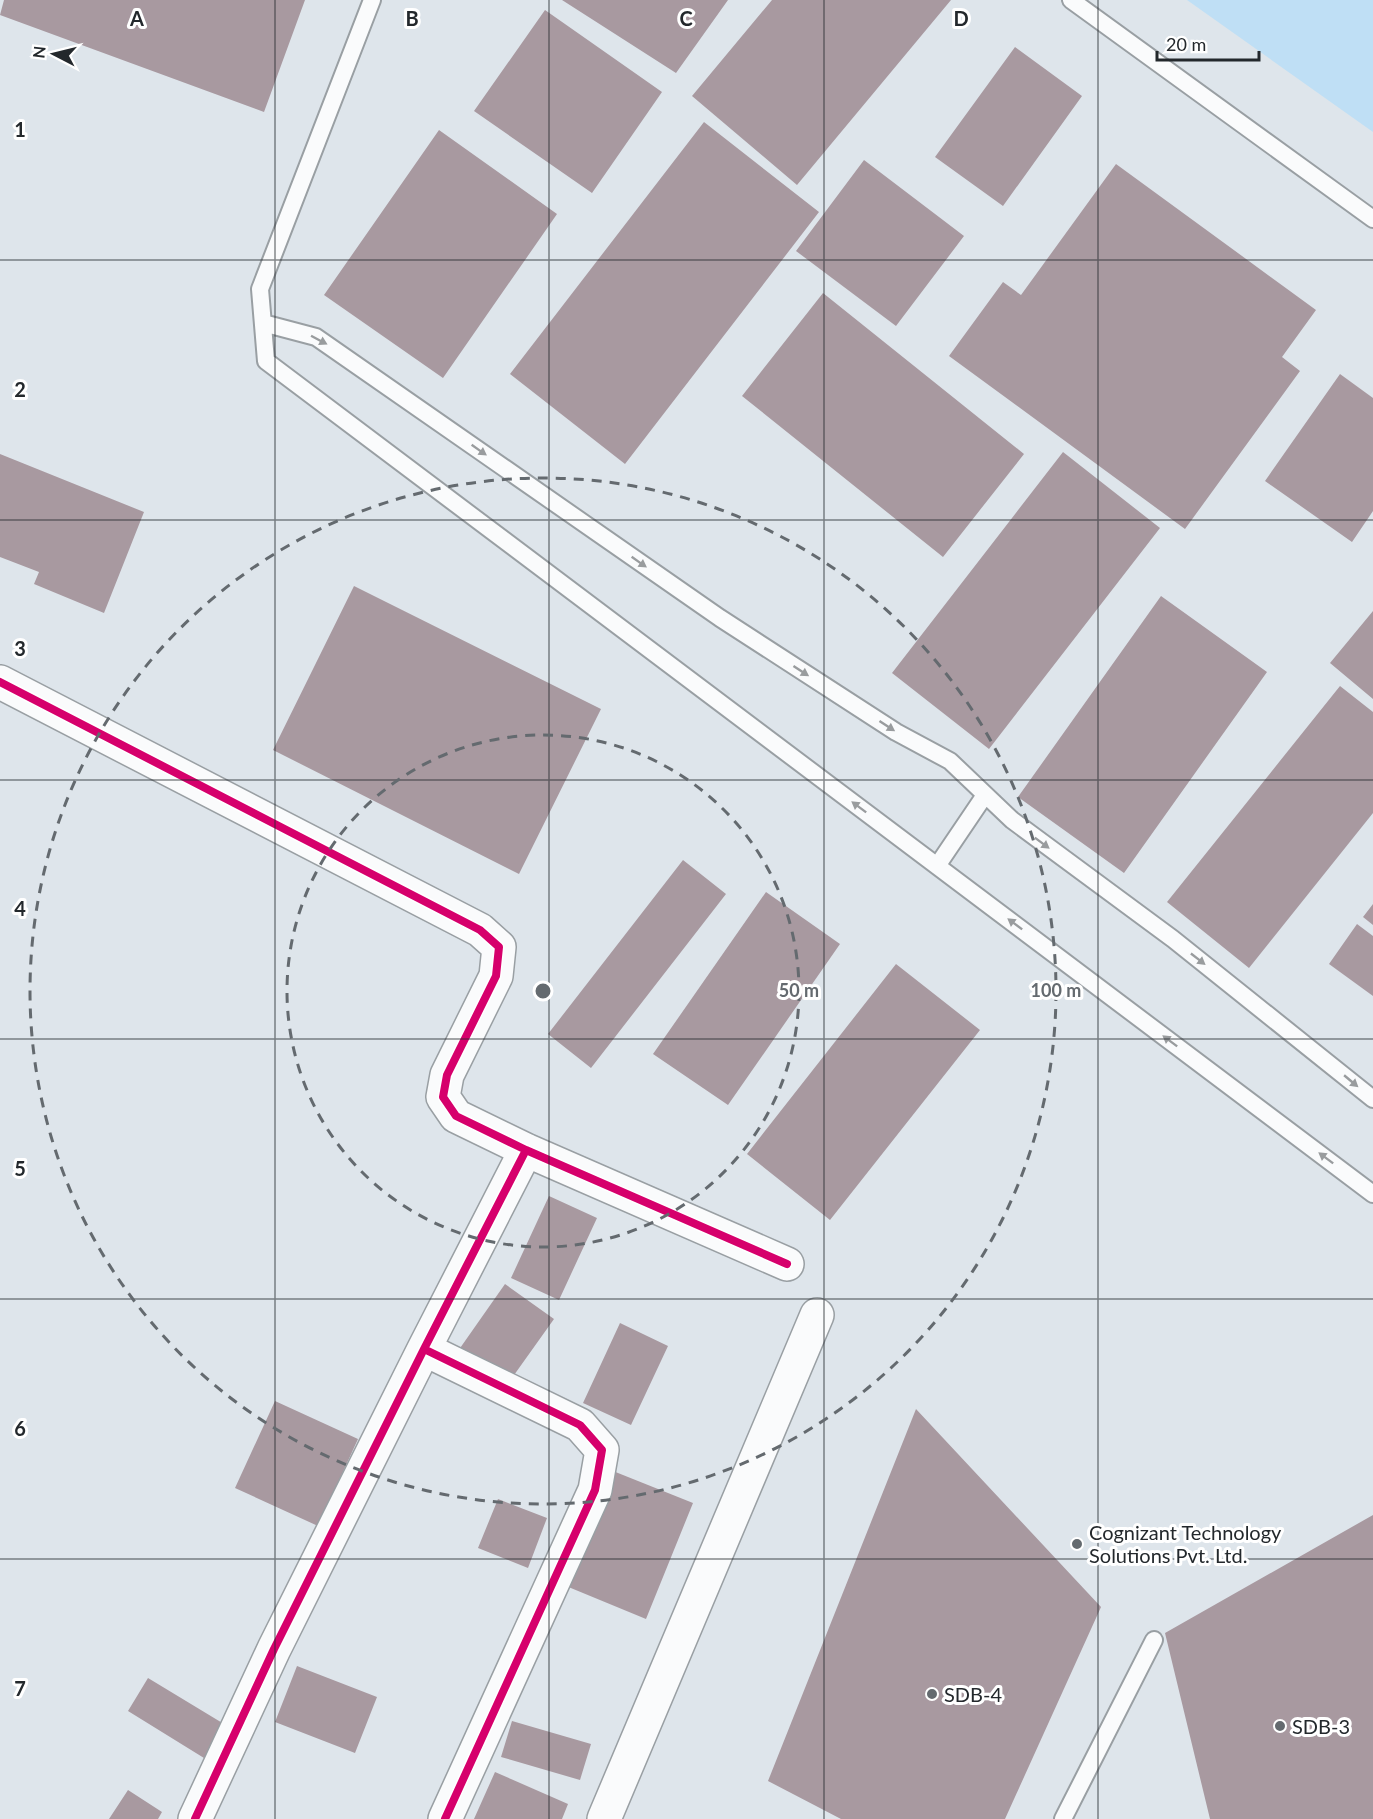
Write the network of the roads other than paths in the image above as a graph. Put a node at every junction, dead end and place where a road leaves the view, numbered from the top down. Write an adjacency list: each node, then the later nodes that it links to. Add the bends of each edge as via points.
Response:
1 (372, 0): 4 (lane, via 260,289)
2 (1071, 0): 3 (lane)
3 (1373, 219)
4 (263, 323): 6 (lane, one-way to 6, via 316,337 720,618 896,732 950,761); 7 (lane, one-way to 4, via 266,361)
5 (0, 682): 9 (street, via 480,930 499,947 496,976 447,1075 443,1097 456,1116)
6 (985, 795): 7 (lane); 8 (lane, one-way to 8, via 1012,820 1173,939)
7 (937, 866): 10 (lane, one-way to 7)
8 (1373, 1099)
9 (526, 1150): 11 (street); 13 (street)
10 (1373, 1194)
11 (787, 1264)
12 (817, 1315): 17 (street)
13 (424, 1349): 15 (street, via 274,1649); 16 (street, via 580,1425 602,1450 595,1490)
14 (1154, 1640): 18 (lane)
15 (195, 1819)
16 (445, 1819)
17 (604, 1819)
18 (1063, 1819)

